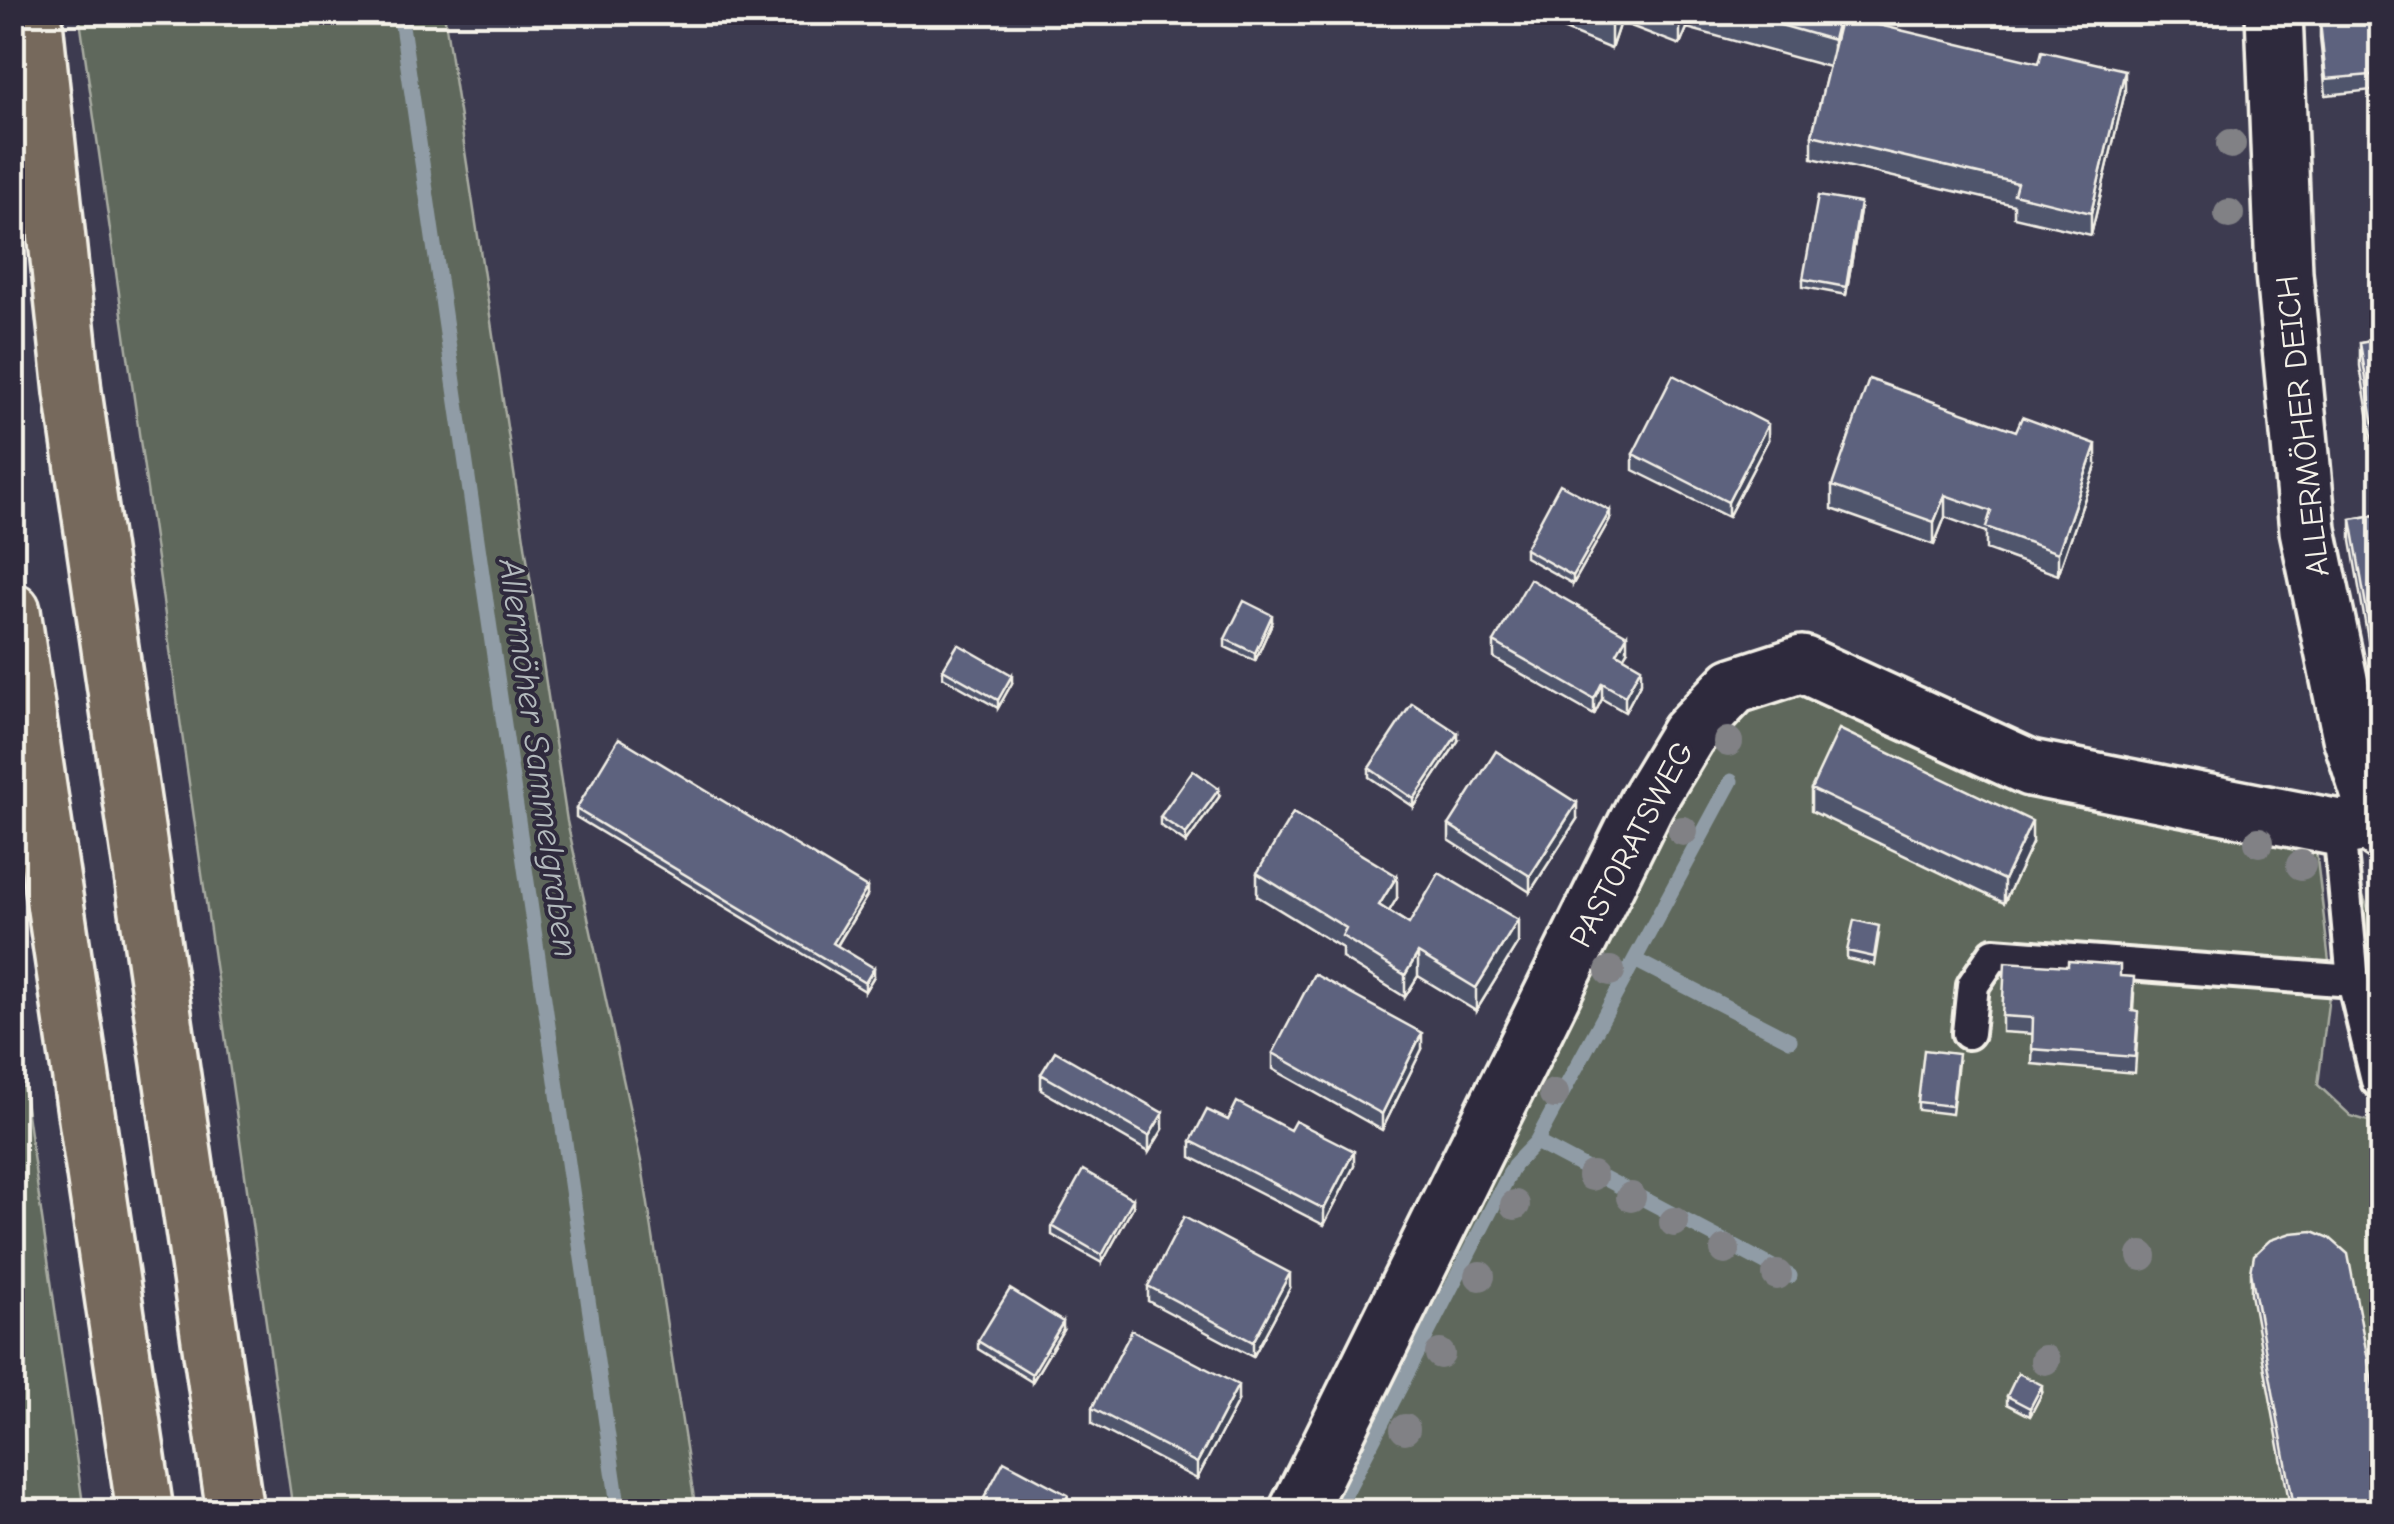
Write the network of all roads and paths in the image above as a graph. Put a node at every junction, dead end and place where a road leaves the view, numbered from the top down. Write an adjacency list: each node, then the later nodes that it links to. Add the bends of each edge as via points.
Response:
1 (33, 12): 9 (highway, via 73,392)
2 (2274, 12): 4 (street, ALLERMÖHER DEICH, via 2284,273 2308,530)
3 (12, 611): 8 (highway)
4 (2366, 827): 5 (lane); 10 (street, PASTORATSWEG, via 2030,768 1802,664 1734,686 1688,734 1646,802)
5 (2353, 981): 6 (lane, via 1994,954 1973,985); 7 (lane)
6 (1968, 1033)
7 (2382, 1085)
8 (145, 1512)
9 (235, 1512)
10 (1297, 1512)

